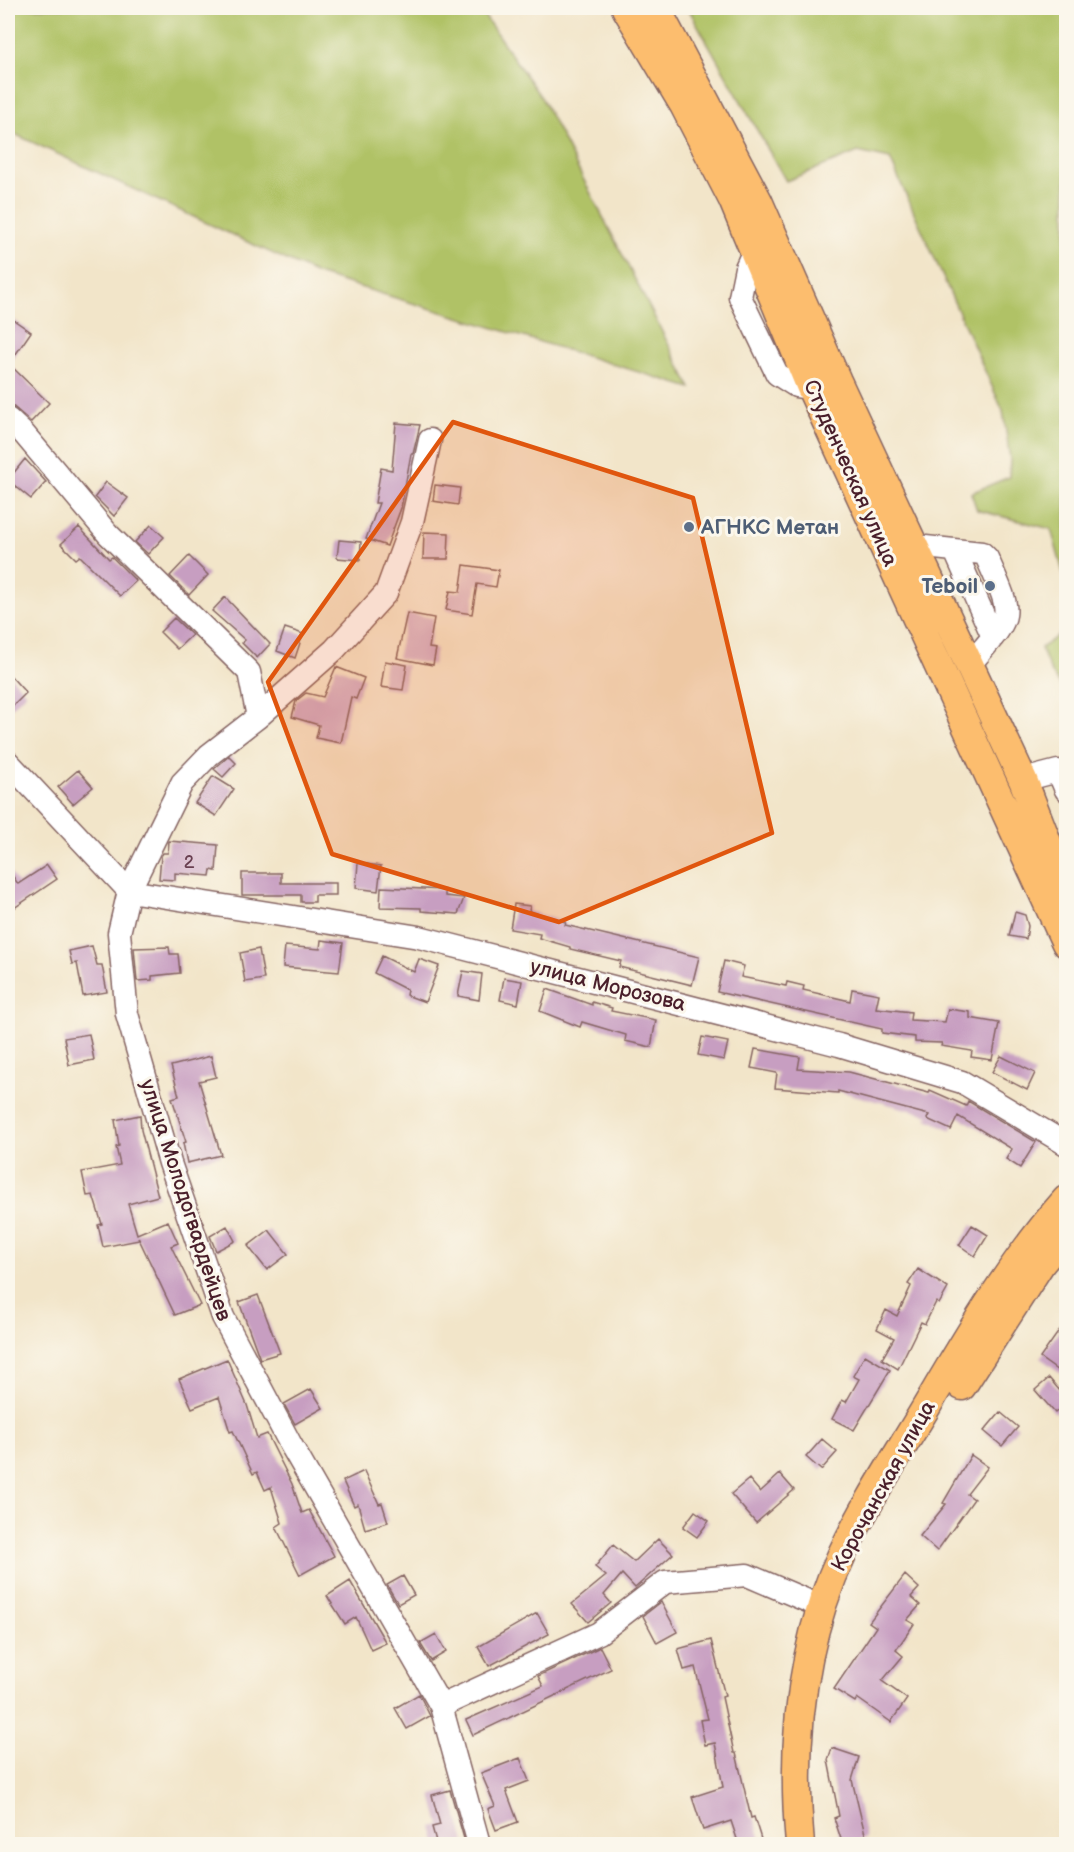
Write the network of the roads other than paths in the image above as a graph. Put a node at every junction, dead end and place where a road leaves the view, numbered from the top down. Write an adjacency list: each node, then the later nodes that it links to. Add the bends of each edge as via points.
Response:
1 (626, 8): 13 (main road, Студенческая улица, via 684,105 754,248 812,388)
2 (656, 8): 5 (main road, Студенческая улица, via 758,201 837,381)
3 (8, 419): 7 (street, via 108,534 249,672)
4 (430, 440): 7 (street, улица Молодогвардейцев, via 412,522 386,593 334,650)
5 (916, 546): 6 (main road, Студенческая улица); 6 (street, via 982,553 987,558 1007,602 1004,623)
6 (970, 664): 9 (main road, Студенческая улица)
7 (258, 717): 11 (street, улица Молодогвардейцев, via 209,755 182,783)
8 (8, 762): 11 (street)
9 (1023, 780): 10 (street, via 1058,771); 12 (main road, Студенческая улица)
10 (1066, 790)
11 (129, 891): 14 (street, улица Морозова, via 419,936 839,1045 962,1082); 18 (street, улица Молодогвардейцев, via 119,933 127,1014 170,1162 223,1317)
12 (1066, 891)
13 (1066, 943)
14 (1066, 1144)
15 (1066, 1200): 17 (main road, Корочанская улица, via 1017,1264 949,1368 843,1551)
16 (1066, 1233): 21 (main road, Корочанская улица, via 1041,1263 968,1377 848,1582 825,1645 814,1706 811,1752)
17 (822, 1608): 18 (street, via 747,1575 665,1582 599,1633); 20 (main road, Корочанская улица, via 800,1702 796,1755)
18 (441, 1706): 19 (street, улица Молодогвардейцев)
19 (479, 1845)
20 (800, 1845)
21 (816, 1845)

